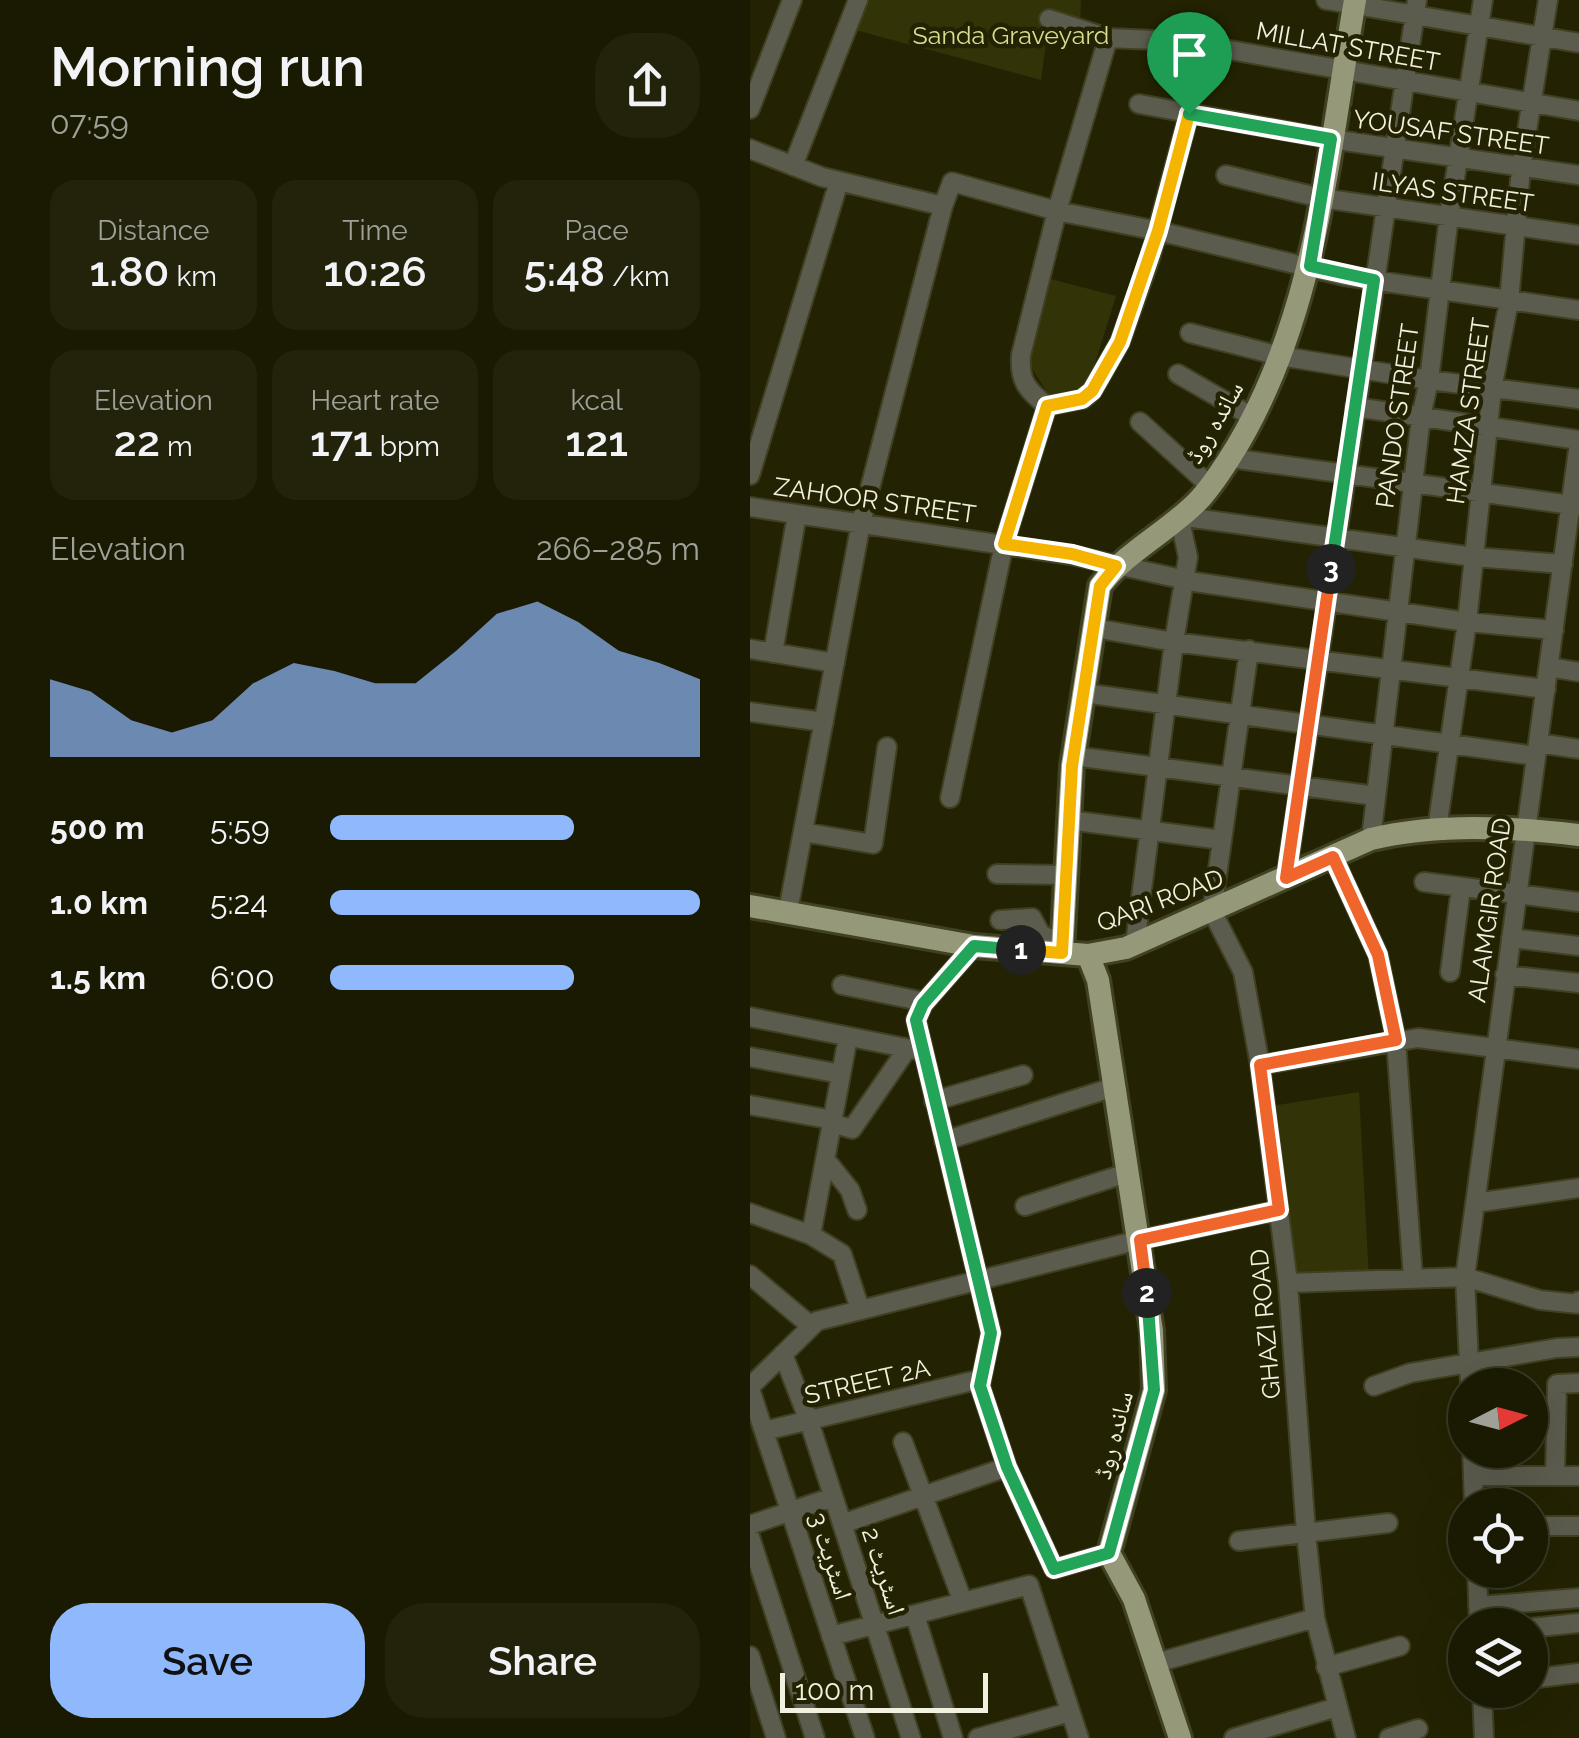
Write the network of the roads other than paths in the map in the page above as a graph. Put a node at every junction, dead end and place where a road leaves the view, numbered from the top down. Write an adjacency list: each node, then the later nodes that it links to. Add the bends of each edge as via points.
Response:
1 (792, 0): 18 (street)
2 (858, 0): 25 (street)
3 (1326, 0): 6 (street)
4 (1483, 0): 9 (street, PANDO STREET)
5 (1548, 0): 11 (street, HAMZA STREET)
6 (1355, 2): 7 (street); 13 (main road, ساندہ روڈ)
7 (1416, 7): 9 (street); 14 (street)
8 (1049, 19): 10 (street, MILLAT STREET)
9 (1479, 25): 11 (street); 15 (street, PANDO STREET)
10 (1108, 38): 13 (street, MILLAT STREET, via 1178,40); 33 (street)
11 (1542, 38): 12 (street); 17 (street, HAMZA STREET)
12 (1579, 43)
13 (1343, 72): 14 (street, MILLAT STREET); 21 (main road, ساندہ روڈ)
14 (1403, 81): 15 (street, MILLAT STREET); 22 (street)
15 (1470, 92): 17 (street, MILLAT STREET); 24 (street, PANDO STREET)
16 (1139, 104): 20 (street, YOUSAF STREET)
17 (1531, 104): 19 (street, MILLAT STREET); 26 (street, HAMZA STREET)
18 (750, 109)
19 (1579, 111)
20 (1189, 114): 21 (street, YOUSAF STREET); 36 (street)
21 (1331, 139): 22 (street, YOUSAF STREET); 30 (main road, ساندہ روڈ)
22 (1394, 148): 24 (street, YOUSAF STREET); 32 (street)
23 (750, 149): 25 (street)
24 (1458, 157): 26 (street, YOUSAF STREET); 34 (street, PANDO STREET)
25 (793, 166): 29 (street)
26 (1520, 168): 28 (street, YOUSAF STREET); 35 (street, HAMZA STREET)
27 (1226, 175): 30 (street, ILYAS STREET)
28 (1579, 175)
29 (838, 181): 31 (street); 59 (street)
30 (1321, 198): 32 (street, ILYAS STREET); 38 (main road, ساندہ روڈ)
31 (944, 206): 33 (street, via 952,182); 67 (street)
32 (1384, 207): 34 (street, ILYAS STREET); 39 (street)
33 (1057, 211): 36 (street); 50 (street, via 1020,374)
34 (1448, 216): 35 (street, ILYAS STREET); 40 (street, PANDO STREET)
35 (1514, 226): 37 (street, ILYAS STREET); 41 (street, HAMZA STREET)
36 (1158, 231): 38 (street); 50 (street, via 1120,342 1092,391)
37 (1579, 234)
38 (1310, 266): 39 (street); 44 (main road, ساندہ روڈ)
39 (1374, 280): 40 (street); 45 (street)
40 (1439, 291): 41 (street); 47 (street, PANDO STREET)
41 (1509, 301): 42 (street); 48 (street, HAMZA STREET)
42 (1579, 310)
43 (1190, 332): 44 (street)
44 (1280, 356): 45 (street); 52 (main road, ساندہ روڈ)
45 (1361, 368): 47 (street); 51 (street)
46 (1178, 374): 52 (street)
47 (1429, 380): 48 (street); 53 (street, PANDO STREET)
48 (1492, 389): 49 (street); 55 (street, HAMZA STREET)
49 (1579, 399)
50 (1047, 406): 69 (street)
51 (1355, 407): 53 (street); 58 (street)
52 (1252, 416): 57 (main road, ساندہ روڈ)
53 (1421, 417): 55 (street); 60 (street, PANDO STREET)
54 (1140, 422): 61 (street)
55 (1488, 429): 56 (street); 62 (street, HAMZA STREET)
56 (1579, 442): 63 (street, ALAMGIR ROAD)
57 (1230, 458): 58 (street); 61 (main road, ساندہ روڈ)
58 (1345, 474): 60 (street); 68 (street)
59 (750, 475)
60 (1413, 483): 62 (street); 70 (street, PANDO STREET)
61 (1209, 485): 66 (main road, ساندہ روڈ)
62 (1481, 495): 63 (street); 71 (street, HAMZA STREET)
63 (1575, 506): 73 (street, ALAMGIR ROAD)
64 (750, 509): 65 (street, ZAHOOR STREET)
65 (797, 514): 67 (street, ZAHOOR STREET); 83 (street)
66 (1179, 516): 68 (street); 72 (main road, ساندہ روڈ); 74 (street, via 1188,558)
67 (861, 524): 69 (street, ZAHOOR STREET); 85 (street)
68 (1336, 539): 70 (street); 75 (street)
69 (1004, 544): 72 (street, ZAHOOR STREET); 107 (street)
70 (1406, 547): 71 (street); 76 (street, PANDO STREET)
71 (1474, 557): 73 (street); 77 (street, HAMZA STREET)
72 (1116, 566): 74 (street, ZAHOOR STREET); 78 (main road, ساندہ روڈ, via 1100,586)
73 (1567, 576): 79 (street, ALAMGIR ROAD)
74 (1182, 580): 75 (street, ZAHOOR STREET); 80 (street)
75 (1326, 600): 76 (street, ZAHOOR STREET); 84 (street)
76 (1398, 610): 77 (street, ZAHOOR STREET); 87 (street, PANDO STREET)
77 (1467, 622): 79 (street, ZAHOOR STREET); 89 (street, HAMZA STREET)
78 (1094, 628): 80 (street); 91 (main road, ساندہ روڈ)
79 (1554, 630): 86 (street, ALAMGIR ROAD)
80 (1174, 642): 82 (street); 92 (street)
81 (750, 649): 83 (street)
82 (1249, 650): 84 (street); 94 (street)
83 (774, 653): 85 (street)
84 (1318, 658): 87 (street); 96 (street)
85 (834, 664): 95 (street)
86 (1548, 667): 88 (street); 90 (street, ALAMGIR ROAD)
87 (1391, 668): 89 (street); 97 (street, PANDO STREET)
88 (1579, 672)
89 (1458, 680): 90 (street); 98 (street, HAMZA STREET)
90 (1546, 689): 100 (street, ALAMGIR ROAD)
91 (1084, 693): 92 (street); 102 (main road, ساندہ روڈ)
92 (1166, 704): 94 (street); 103 (street)
93 (750, 712): 95 (street)
94 (1240, 715): 96 (street); 104 (street)
95 (824, 722): 112 (street)
96 (1308, 724): 97 (street); 105 (street)
97 (1383, 735): 98 (street); 106 (street, PANDO STREET)
98 (1449, 746): 100 (street); 109 (street, HAMZA STREET)
99 (886, 747): 112 (street, via 873,844)
100 (1537, 749): 101 (street); 110 (street, ALAMGIR ROAD)
101 (1579, 749)
102 (1074, 756): 103 (street); 108 (main road, ساندہ روڈ)
103 (1158, 767): 104 (street); 111 (street)
104 (1231, 777): 105 (street); 114 (street)
105 (1300, 786): 106 (street); 119 (street)
106 (1376, 796): 115 (street, PANDO STREET)
107 (950, 798)
108 (1070, 820): 111 (street); 118 (main road, ساندہ روڈ)
109 (1437, 829): 110 (main road, QARI ROAD); 115 (main road, QARI ROAD)
110 (1526, 829): 113 (main road, QARI ROAD); 122 (street, ALAMGIR ROAD)
111 (1150, 831): 114 (street); 129 (street)
112 (803, 832): 125 (street)
113 (1579, 835)
114 (1222, 840): 126 (street)
115 (1371, 840): 116 (main road, QARI ROAD)
116 (1333, 857): 119 (main road, QARI ROAD); 141 (street, via 1378,955)
117 (997, 874): 118 (street)
118 (1066, 875): 132 (main road, ساندہ روڈ)
119 (1286, 878): 126 (main road, QARI ROAD)
120 (1424, 882): 121 (street)
121 (1461, 888): 122 (street); 134 (street)
122 (1517, 894): 123 (street); 128 (street, ALAMGIR ROAD)
123 (1579, 902)
124 (750, 906): 125 (main road, QARI ROAD)
125 (788, 911): 130 (main road, QARI ROAD)
126 (1212, 911): 129 (main road, QARI ROAD); 146 (street, GHAZI ROAD, via 1243,972)
127 (1000, 920): 132 (street, via 1032,918 1041,935)
128 (1511, 938): 131 (street); 135 (street, ALAMGIR ROAD)
129 (1135, 944): 133 (main road, QARI ROAD)
130 (974, 946): 132 (main road, QARI ROAD); 138 (street)
131 (1579, 946)
132 (1062, 947): 133 (main road, QARI ROAD)
133 (1088, 955): 149 (main road, ساندہ روڈ, via 1098,980)
134 (1450, 972)
135 (1506, 975): 136 (street); 142 (street, ALAMGIR ROAD)
136 (1579, 983)
137 (842, 985): 138 (street)
138 (925, 1002): 143 (street)
139 (750, 1017): 140 (street)
140 (848, 1036): 143 (street); 147 (street)
141 (1396, 1040): 142 (street); 146 (street); 167 (street)
142 (1496, 1048): 145 (street); 158 (street, ALAMGIR ROAD)
143 (914, 1050): 150 (street); 153 (street)
144 (750, 1057): 147 (street)
145 (1579, 1059)
146 (1260, 1065): 161 (street, GHAZI ROAD)
147 (841, 1074): 152 (street)
148 (1024, 1075): 150 (street)
149 (1114, 1088): 154 (street); 156 (main road, ساندہ روڈ)
150 (934, 1101): 154 (street)
151 (750, 1106): 152 (street)
152 (832, 1122): 153 (street); 155 (street)
153 (852, 1129): 155 (street)
154 (944, 1141): 168 (street)
155 (826, 1172): 160 (street, via 850,1190); 163 (street)
156 (1128, 1174): 159 (street); 164 (main road, ساندہ روڈ)
157 (1579, 1188): 158 (street)
158 (1475, 1203): 166 (street, ALAMGIR ROAD)
159 (1025, 1206)
160 (856, 1210)
161 (1279, 1210): 164 (street); 169 (street, GHAZI ROAD)
162 (752, 1220): 163 (street)
163 (811, 1235): 171 (street, via 842,1254)
164 (1140, 1240): 168 (street); 201 (main road, ساندہ روڈ, via 1154,1390)
165 (750, 1274): 172 (street)
166 (1465, 1277): 167 (street); 170 (street, via 1540,1300); 175 (street, ALAMGIR ROAD)
167 (1413, 1278): 169 (street)
168 (979, 1279): 171 (street); 177 (street, via 991,1333)
169 (1288, 1282): 198 (street, GHAZI ROAD)
170 (1579, 1301)
171 (860, 1309): 172 (street)
172 (811, 1326): 174 (street)
173 (1579, 1347): 175 (street)
174 (783, 1354): 180 (street); 181 (street, اسٹریٹ 2)
175 (1469, 1362): 176 (street, ALAMGIR ROAD); 179 (street)
176 (1469, 1368)
177 (981, 1379): 181 (street, STREET 2A); 184 (street)
178 (1579, 1384): 187 (street, via 1558,1384)
179 (1374, 1386)
180 (750, 1388): 182 (street, اسٹریٹ 3)
181 (808, 1421): 182 (street, STREET 2A); 191 (street, اسٹریٹ 2)
182 (764, 1431): 192 (street, اسٹریٹ 3)
183 (902, 1442): 190 (street)
184 (1007, 1467): 190 (street); 201 (street, via 1054,1569)
185 (1473, 1468): 186 (street)
186 (1473, 1476): 187 (street); 189 (street)
187 (1554, 1476): 188 (street)
188 (1579, 1476)
189 (1473, 1488)
190 (923, 1496): 195 (street); 203 (street)
191 (834, 1497): 192 (street); 195 (street, اسٹریٹ 2)
192 (790, 1511): 194 (street); 210 (street, اسٹریٹ 3)
193 (1388, 1523): 198 (street)
194 (750, 1524)
195 (842, 1524): 207 (street, اسٹریٹ 2)
196 (1548, 1526): 197 (street)
197 (1577, 1526)
198 (1306, 1533): 200 (street); 206 (street, GHAZI ROAD)
199 (750, 1537): 223 (street)
200 (1239, 1541)
201 (1109, 1553): 213 (main road)
202 (1579, 1598): 204 (street)
203 (963, 1602): 205 (street); 219 (street, via 1029,1585)
204 (1523, 1608)
205 (915, 1614): 207 (street); 226 (street)
206 (1315, 1618): 213 (street); 214 (street, GHAZI ROAD)
207 (874, 1623): 210 (street); 225 (street, اسٹریٹ 2)
208 (1579, 1623): 209 (street)
209 (1548, 1626)
210 (832, 1636): 224 (street, اسٹریٹ 3)
211 (1400, 1646): 214 (street)
212 (750, 1656): 222 (street)
213 (1156, 1663): 229 (main road)
214 (1326, 1667): 217 (street, GHAZI ROAD)
215 (1579, 1672): 216 (street)
216 (1548, 1676)
217 (1338, 1707): 230 (street); 231 (street, GHAZI ROAD)
218 (1483, 1708): 233 (street)
219 (1070, 1712): 221 (street); 228 (street)
220 (1418, 1729): 232 (street)
221 (1020, 1732): 227 (street)
222 (776, 1738)
223 (816, 1738)
224 (865, 1738)
225 (911, 1738)
226 (953, 1738)
227 (978, 1738)
228 (1079, 1738)
229 (1180, 1738)
230 (1234, 1738)
231 (1346, 1738)
232 (1390, 1738)
233 (1484, 1738)

